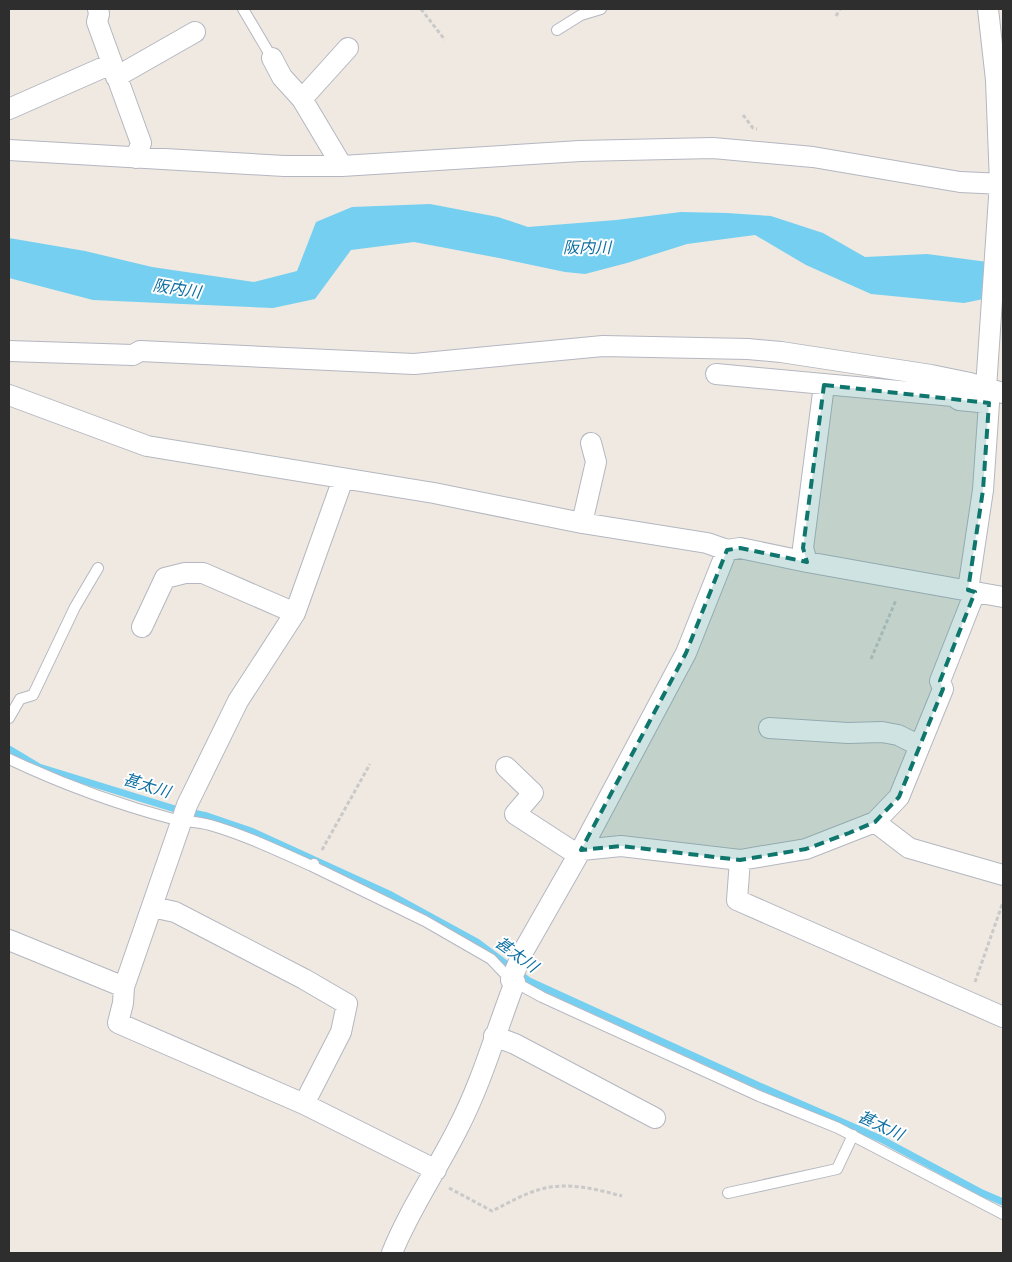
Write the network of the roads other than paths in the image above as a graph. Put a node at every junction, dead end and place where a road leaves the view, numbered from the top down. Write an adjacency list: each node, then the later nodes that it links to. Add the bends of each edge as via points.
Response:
1 (98, 9): 9 (street, via 97,22)
2 (243, 9): 8 (lane)
3 (601, 9): 5 (lane, via 580,15)
4 (988, 9): 15 (street, via 997,88)
5 (557, 30)
6 (195, 32): 9 (street)
7 (348, 48): 10 (street)
8 (272, 58): 10 (street, via 282,78)
9 (114, 71): 11 (street); 13 (street, via 141,143)
10 (302, 99): 14 (street)
11 (9, 110)
12 (9, 150): 13 (street)
13 (136, 158): 14 (street)
14 (342, 166): 15 (street, via 580,151 712,148 813,157)
15 (1000, 187): 20 (street)
16 (10, 352): 20 (street, via 133,355 140,351 414,364 603,346 748,349 931,375)
17 (716, 374): 18 (street)
18 (824, 385): 20 (street, via 953,396 959,400); 25 (street, via 804,548)
19 (9, 395): 22 (street, via 146,446)
20 (993, 395): 27 (street)
21 (591, 443): 23 (street, via 596,462)
22 (343, 479): 23 (street, via 434,493); 29 (street)
23 (582, 523): 24 (street, via 706,543)
24 (727, 550): 25 (street, via 740,548); 38 (street, via 686,653)
25 (807, 562): 27 (street)
26 (98, 568): 31 (lane, via 75,607 33,695 20,699)
27 (971, 591): 28 (street); 33 (street, via 940,681 943,689)
28 (1003, 598)
29 (295, 613): 30 (street, via 203,573 184,573 165,578); 36 (street, via 238,701)
30 (142, 627)
31 (9, 718)
32 (769, 728): 33 (street, via 882,732 898,735)
33 (920, 746): 37 (street, via 899,797)
34 (9, 759): 36 (lane, via 135,809)
35 (506, 767): 38 (street, via 533,793 515,814 572,851)
36 (184, 814): 41 (street); 43 (lane, via 193,821 315,862 491,959)
37 (875, 822): 39 (street, via 806,849); 40 (street, via 909,848)
38 (581, 850): 39 (street, via 621,846); 43 (street, via 518,960)
39 (740, 860): 45 (street, via 737,900)
40 (1003, 875)
41 (152, 907): 44 (street); 47 (street, via 175,912 347,1004 341,1032)
42 (9, 940): 44 (street)
43 (513, 981): 46 (street); 49 (lane, via 759,1096)
44 (124, 987): 47 (street, via 118,1023)
45 (1003, 1016)
46 (494, 1036): 48 (street); 50 (street, via 459,1126)
47 (304, 1104): 50 (street)
48 (655, 1118)
49 (853, 1135): 51 (lane, via 837,1169); 52 (lane)
50 (434, 1174): 53 (street)
51 (728, 1193)
52 (1003, 1214)
53 (392, 1253)

